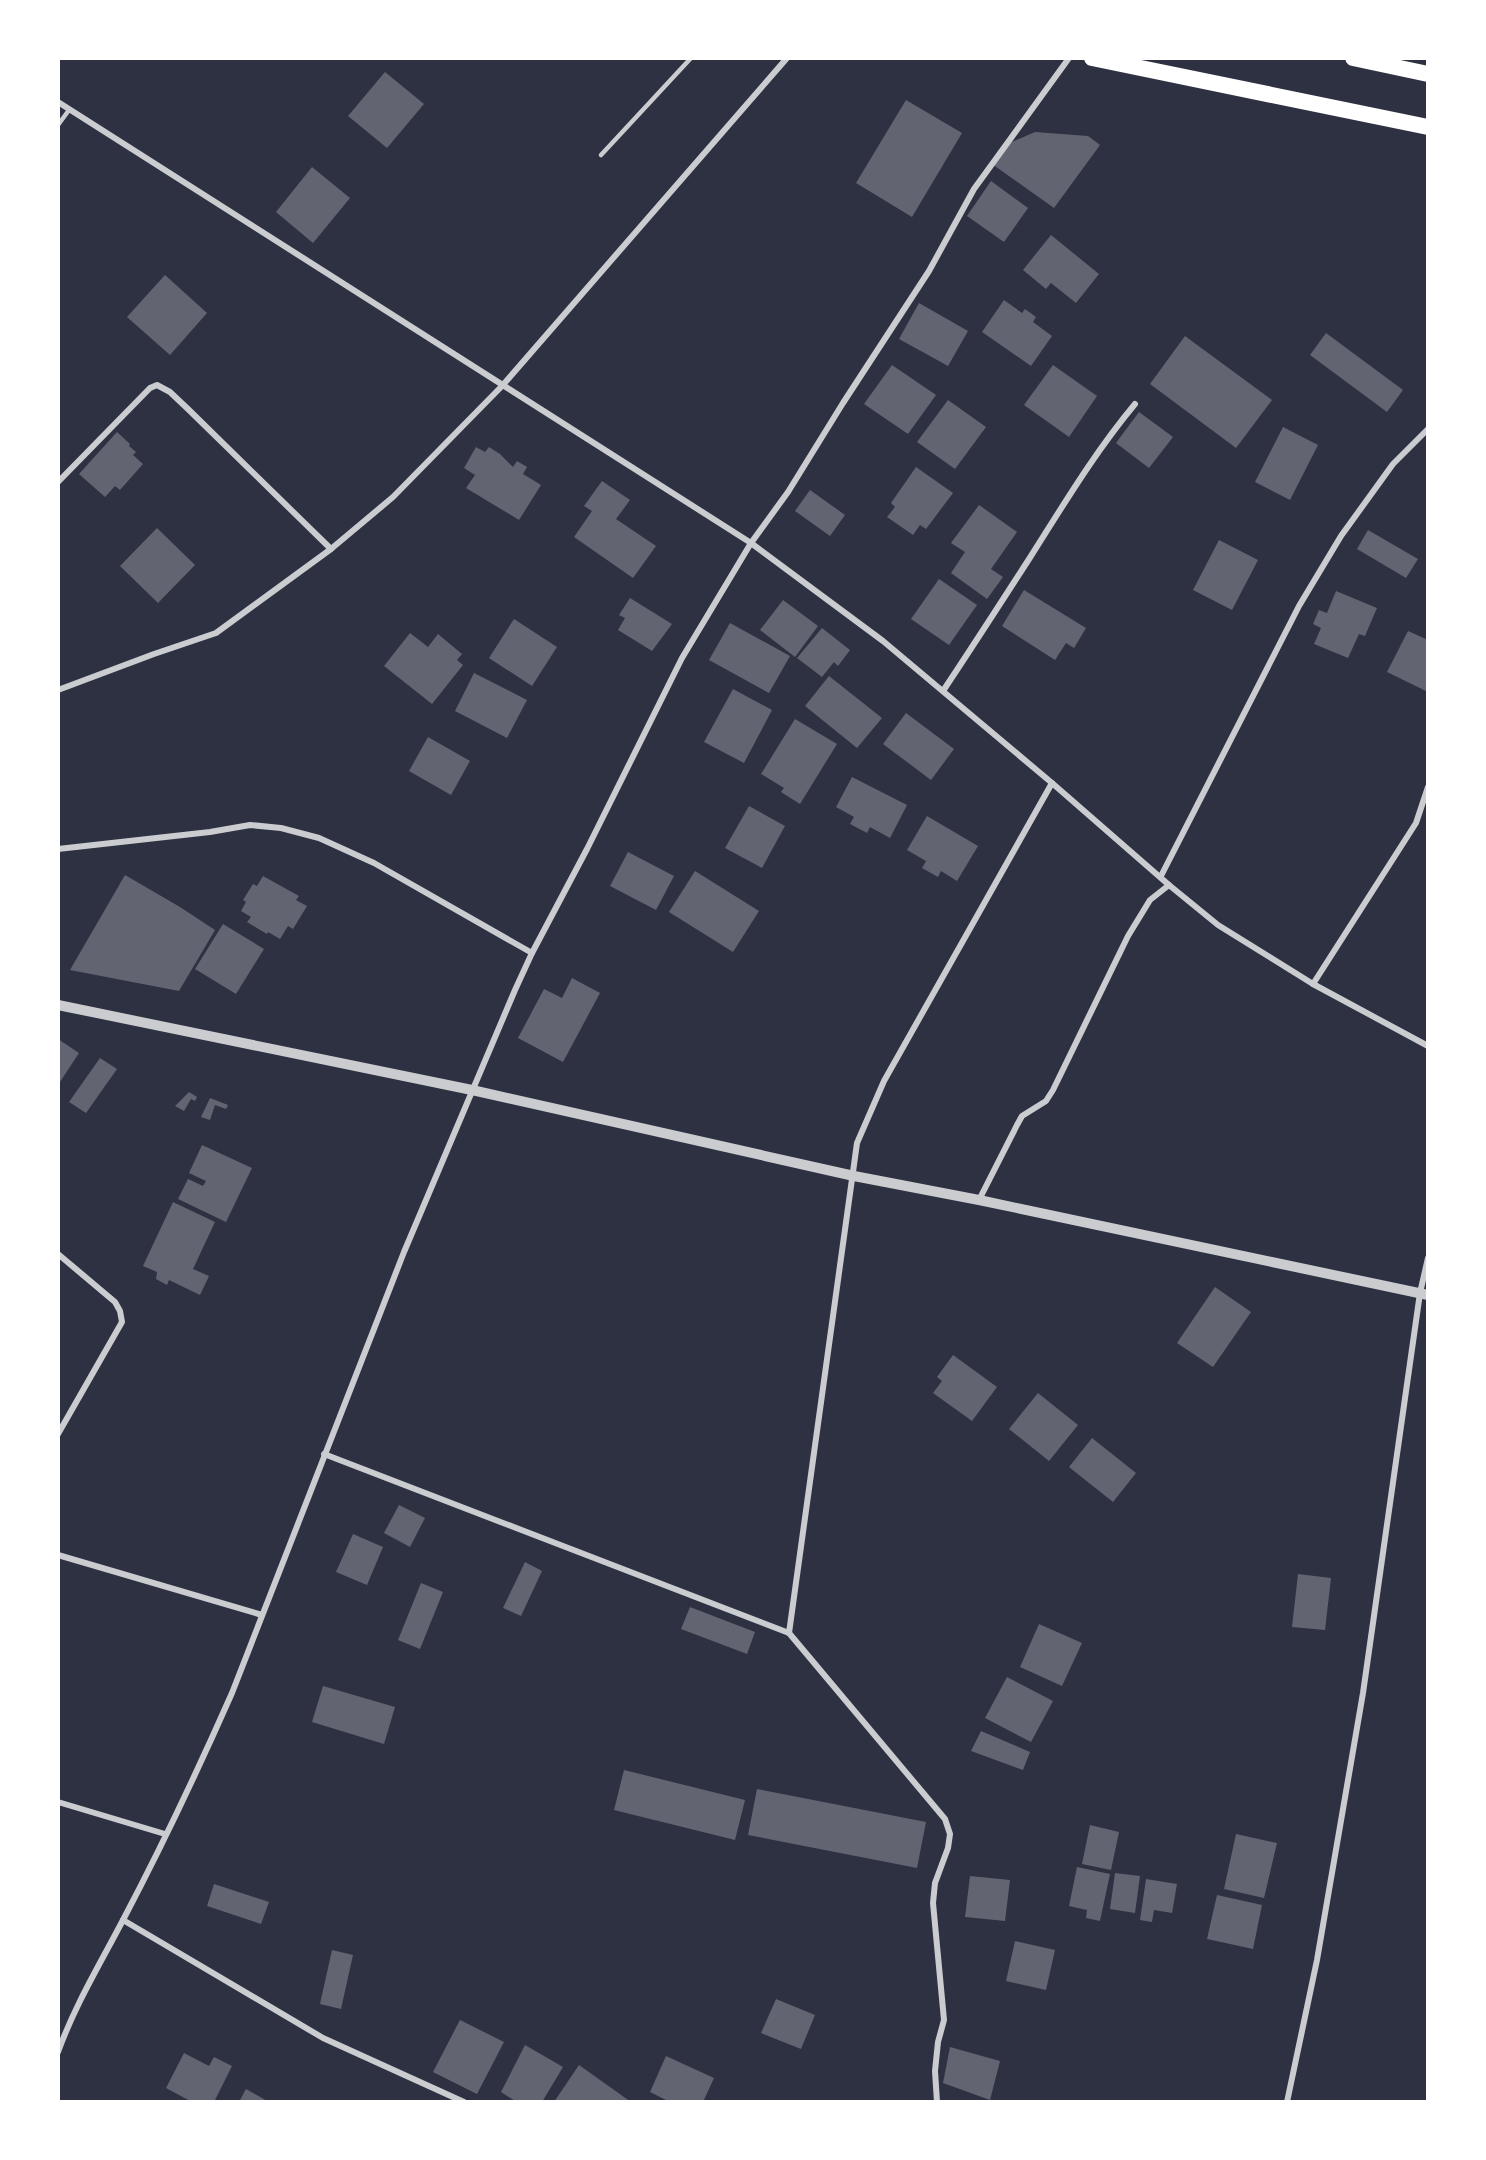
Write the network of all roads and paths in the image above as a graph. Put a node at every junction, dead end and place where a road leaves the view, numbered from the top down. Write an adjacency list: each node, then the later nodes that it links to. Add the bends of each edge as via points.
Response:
1 (691, 58): 11 (lane)
2 (787, 58): 12 (street)
3 (1070, 58): 16 (street, via 974,189 929,271 788,492)
4 (1092, 58): 10 (highway)
5 (1353, 58): 6 (highway)
6 (1428, 74)
7 (58, 102): 8 (street)
8 (69, 110): 9 (lane); 12 (street)
9 (58, 125)
10 (1428, 127)
11 (601, 154)
12 (502, 386): 16 (street); 17 (street, via 393,497)
13 (1135, 404): 19 (street, via 1076,483)
14 (1428, 429): 23 (street, via 1380,482 1341,536 1299,606)
15 (58, 482): 17 (street, via 157,385 183,404)
16 (751, 543): 19 (street); 25 (street, via 682,658)
17 (331, 549): 18 (street, via 216,633)
18 (58, 690)
19 (943, 691): 20 (street)
20 (1052, 783): 23 (street); 30 (street, via 880,1090 857,1143)
21 (1428, 787): 26 (street, via 1416,823)
22 (58, 849): 25 (street, via 250,825 281,828 319,838 374,863)
23 (1161, 876): 24 (street)
24 (1169, 885): 26 (street, via 1218,925); 31 (street, via 1150,900 1128,936 1053,1090 1046,1101 1022,1116)
25 (532, 953): 29 (street)
26 (1313, 984): 28 (street)
27 (58, 1005): 29 (street)
28 (1428, 1046)
29 (472, 1090): 30 (street); 36 (street)
30 (854, 1176): 31 (street); 39 (street)
31 (979, 1200): 34 (street)
32 (58, 1254): 35 (street, via 115,1302 122,1322)
33 (1428, 1258): 34 (street)
34 (1424, 1294): 46 (street, via 1363,1693 1317,1960)
35 (58, 1434)
36 (324, 1454): 38 (street); 39 (street)
37 (58, 1555): 38 (street)
38 (262, 1615): 41 (street, via 232,1693)
39 (789, 1633): 45 (street, via 945,1819 950,1834 933,1903 944,2020 935,2071)
40 (58, 1802): 41 (street)
41 (165, 1834): 42 (street)
42 (123, 1920): 43 (street, via 93,1972); 44 (street, via 322,2038)
43 (58, 2052)
44 (464, 2102)
45 (937, 2102)
46 (1287, 2102)

